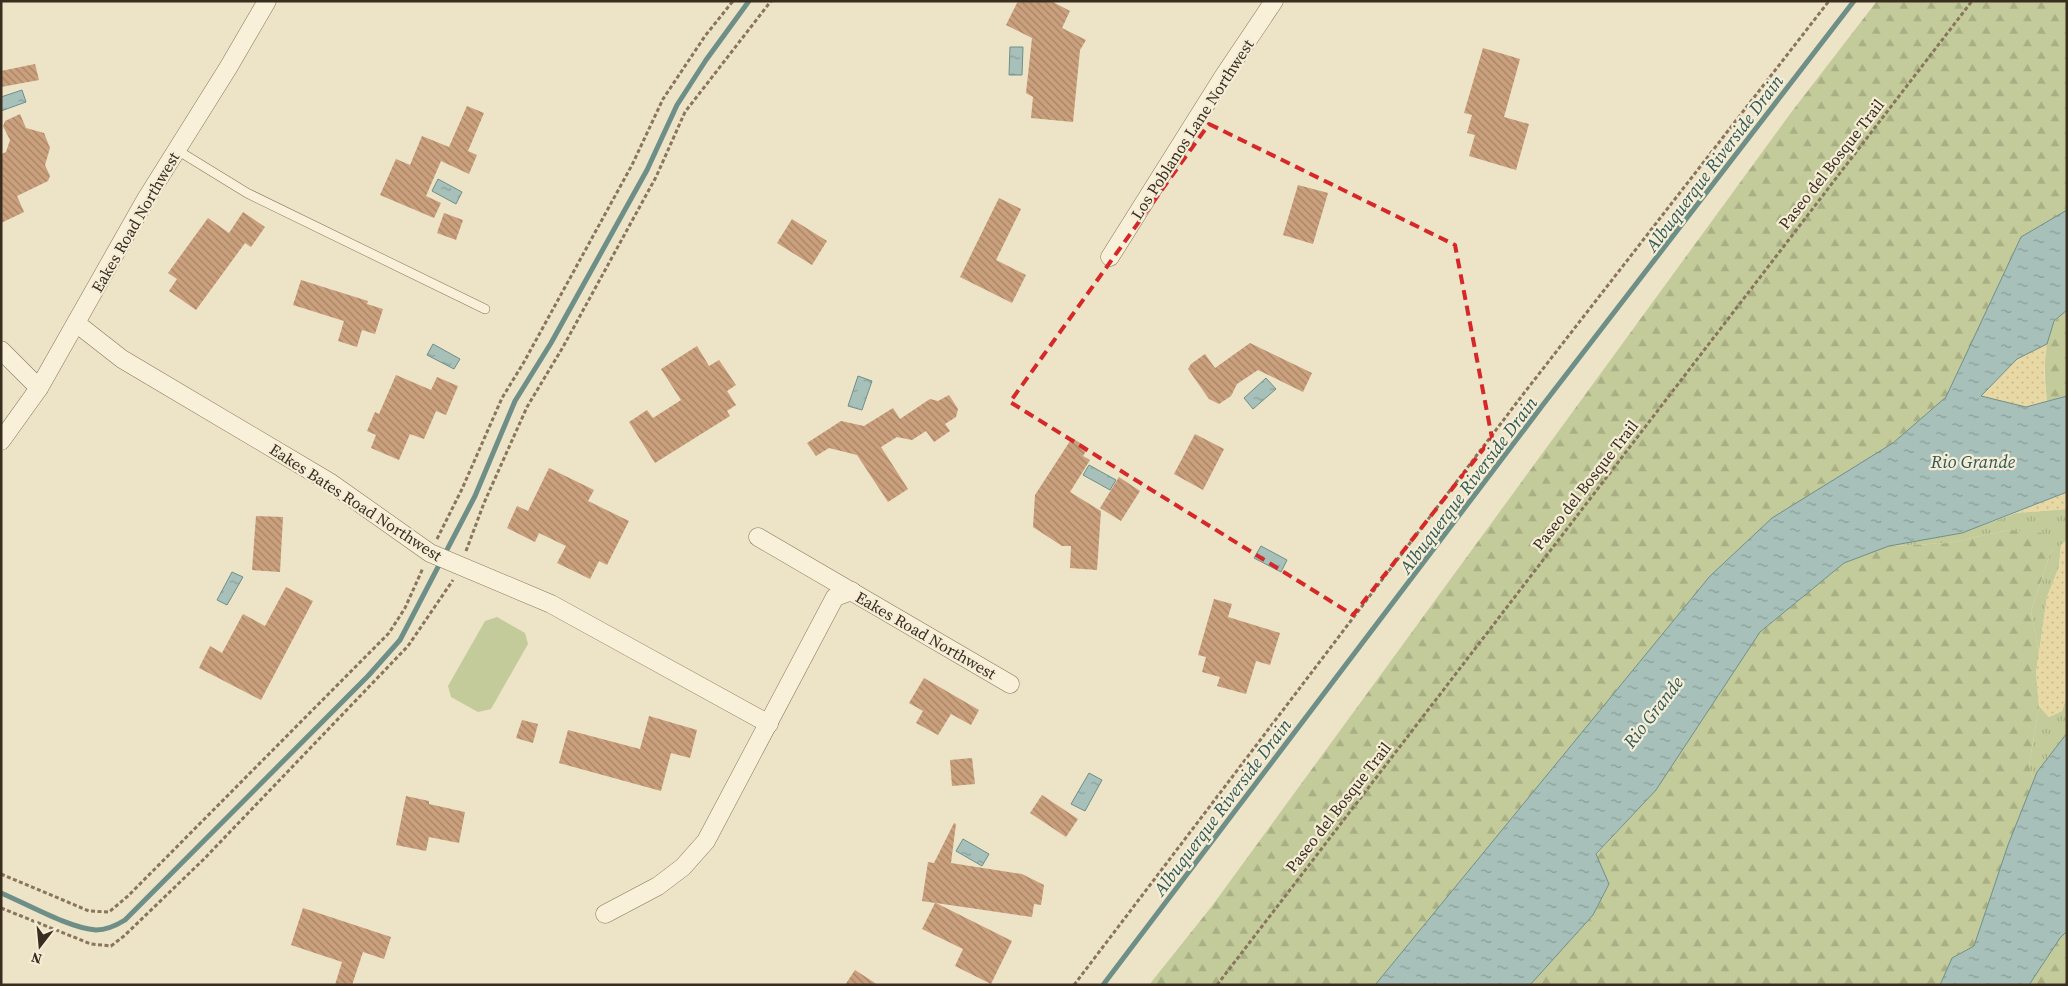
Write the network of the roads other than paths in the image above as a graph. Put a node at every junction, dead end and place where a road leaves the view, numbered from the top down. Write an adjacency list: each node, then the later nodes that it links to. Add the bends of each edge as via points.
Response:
1 (267, 1): 3 (street, Eakes Road Northwest)
2 (1274, 1): 4 (street, Los Poblanos Lane Northwest)
3 (177, 150): 5 (lane, via 247,193); 6 (street, Eakes Road Northwest)
4 (1110, 257)
5 (485, 309)
6 (76, 324): 8 (street, Eakes Road Northwest); 13 (street, Eakes Bates Road Northwest, via 122,359 331,483 430,553 551,604)
7 (1, 350): 8 (street)
8 (39, 388): 9 (street, Eakes Road Northwest)
9 (1, 441)
10 (758, 537): 11 (street)
11 (852, 590): 12 (street, Eakes Road Northwest); 13 (street, Eakes Road Northwest, via 835,597)
12 (1010, 684)
13 (769, 724): 14 (street, Eakes Road Northwest, via 706,841 683,867 658,886)
14 (605, 914)

